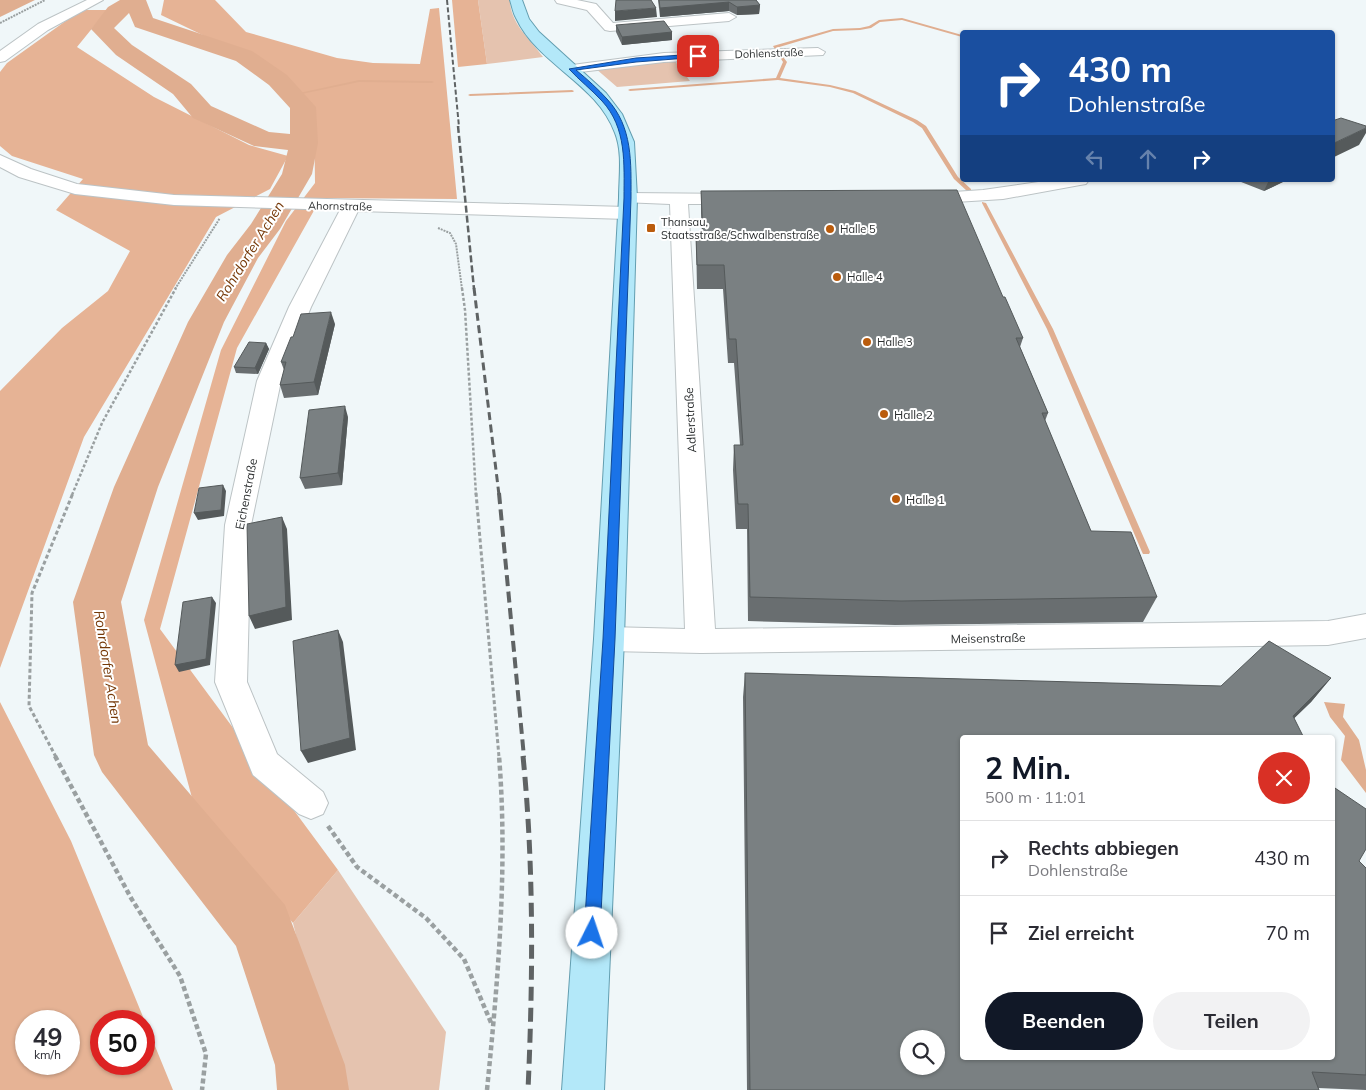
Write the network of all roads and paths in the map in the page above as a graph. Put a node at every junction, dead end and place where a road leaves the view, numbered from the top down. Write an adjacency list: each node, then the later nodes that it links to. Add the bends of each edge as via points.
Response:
1 (44, 0): 6 (path)
2 (97, 0): 8 (street, via 43,28)
3 (516, 0): 9 (main road, via 518,13 536,37)
4 (561, 0): 5 (street, via 590,7 610,27)
5 (729, 17)
6 (0, 23)
7 (818, 52): 9 (street, Dohlenstraße, via 636,60)
8 (0, 58)
9 (572, 69): 17 (main road, via 606,101 624,134)
10 (0, 160): 15 (street, Ahornstraße, via 25,173 75,189 174,200)
11 (1070, 182): 14 (street, via 960,199)
12 (679, 199): 13 (street, Ahornstraße); 17 (street, Ahornstraße); 21 (street, Adlerstraße)
13 (757, 199)
14 (902, 199)
15 (239, 203): 16 (street, Ahornstraße); 24 (path, via 177,285 102,423 32,593 29,706 131,898 180,976 206,1054)
16 (338, 205): 18 (street, Ahornstraße); 22 (street, Eichenstraße, via 270,381 238,525 231,682 265,764)
17 (627, 206): 18 (street, Ahornstraße); 20 (main road)
18 (433, 208): 23 (path, via 430,215 434,226 450,233 456,244 464,310 477,509 503,806)
19 (1366, 626): 21 (street, Meisenstraße, via 1328,634)
20 (609, 639): 21 (street, Meisenstraße); 26 (main road)
21 (701, 641)
22 (311, 803): 23 (path, via 357,867 426,918 464,960)
23 (494, 1027): 25 (path)
24 (202, 1090)
25 (487, 1090)
26 (582, 1090)

